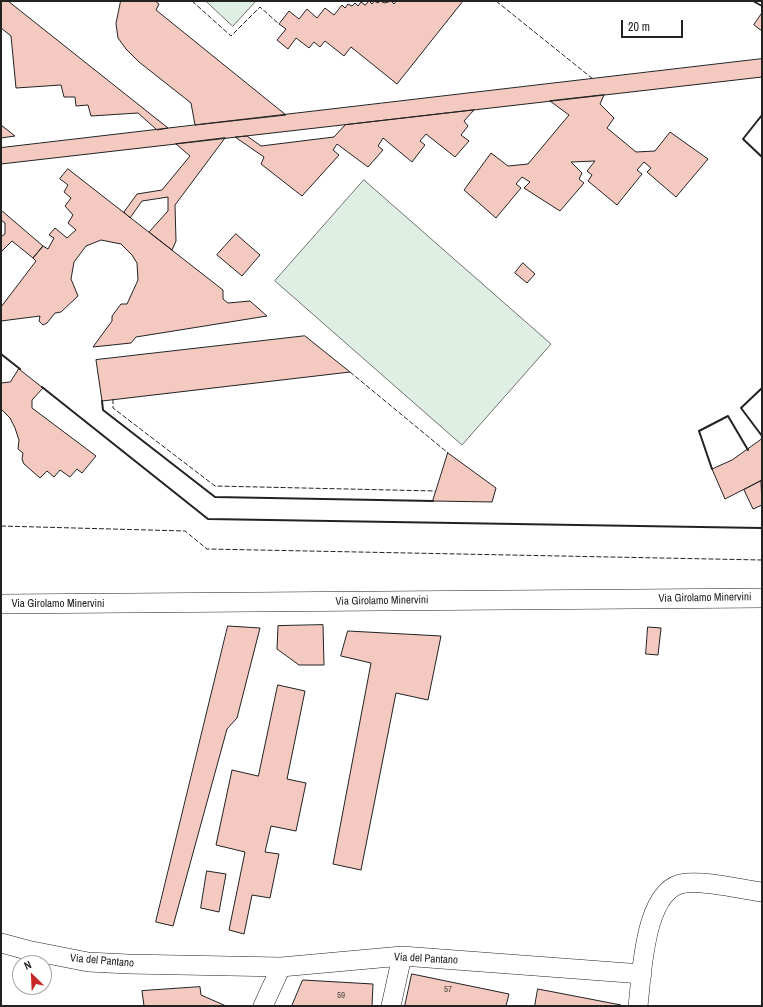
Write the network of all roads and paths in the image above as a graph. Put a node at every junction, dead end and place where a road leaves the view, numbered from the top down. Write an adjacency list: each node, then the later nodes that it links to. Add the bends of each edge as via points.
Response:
1 (762, 598): 2 (street, Via Girolamo Minervini)
2 (1, 604)
3 (762, 892): 7 (street, via 685,882 668,889 653,913)
4 (1, 943): 6 (street, Via del Pantano, via 88,962)
5 (402, 956): 6 (street, Via del Pantano); 7 (street, Via del Pantano); 9 (street)
6 (281, 967): 8 (street)
7 (642, 974): 10 (street)
8 (263, 1006)
9 (391, 1006)
10 (638, 1006)

